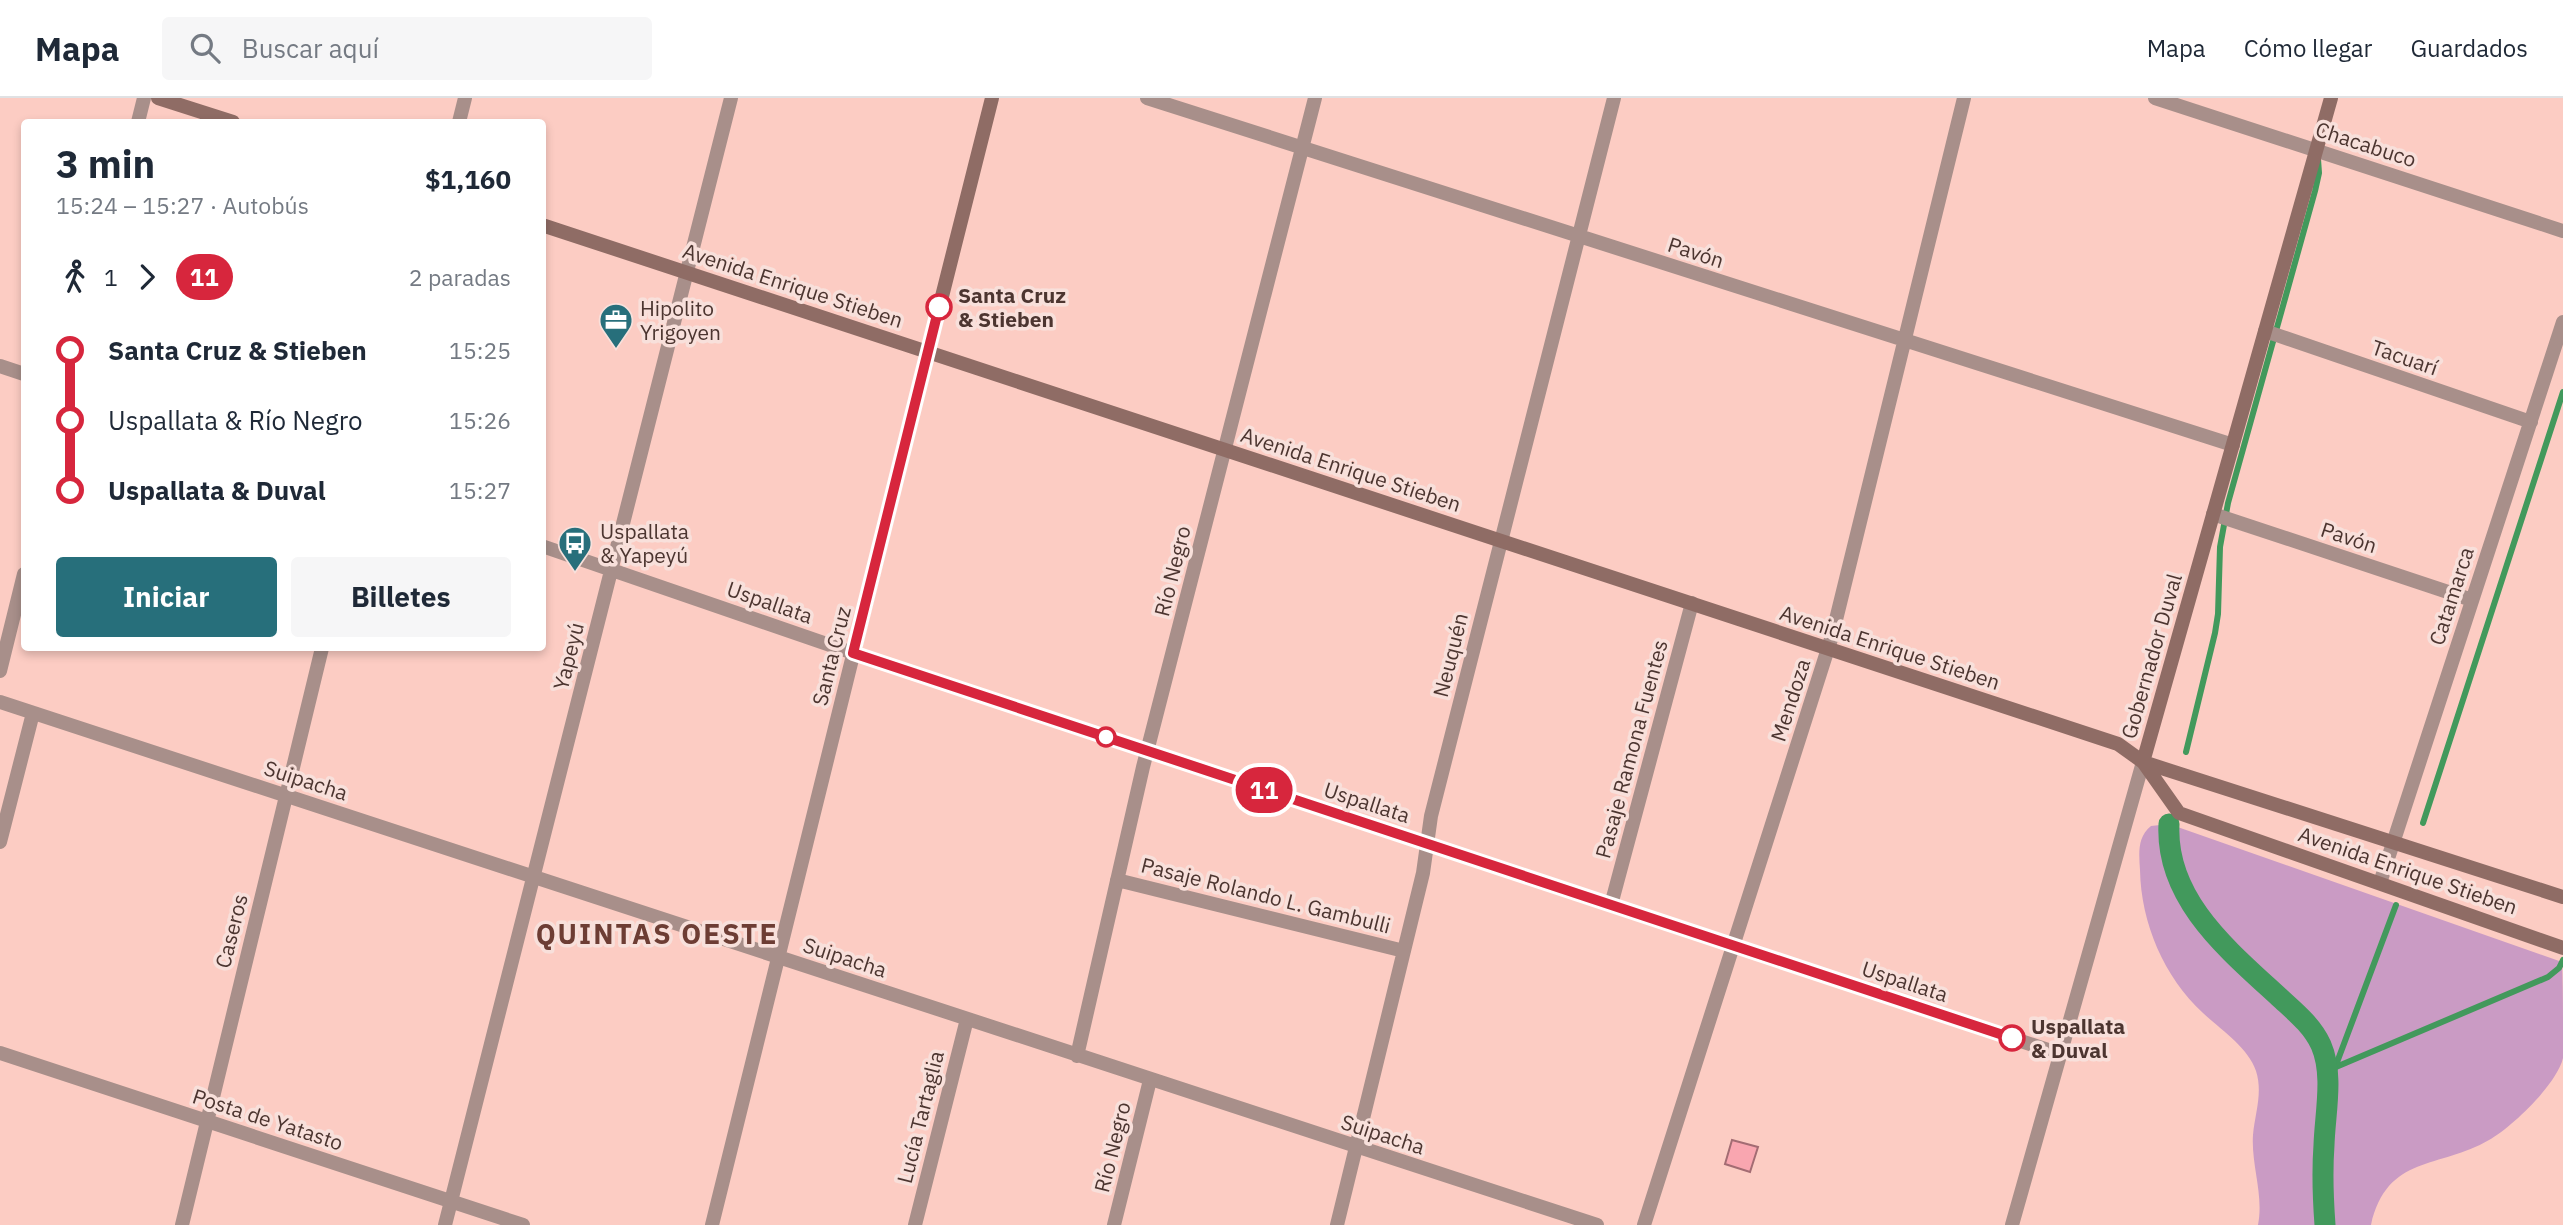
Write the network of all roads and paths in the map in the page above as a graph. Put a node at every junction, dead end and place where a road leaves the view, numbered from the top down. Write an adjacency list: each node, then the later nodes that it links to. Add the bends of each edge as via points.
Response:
1 (144, 98): 13 (street)
2 (158, 98): 12 (main road)
3 (465, 98): 15 (street)
4 (731, 98): 21 (street, Yapeyú)
5 (992, 98): 25 (main road, Santa Cruz)
6 (1147, 98): 16 (street, Pavón)
7 (1315, 98): 16 (street, Río Negro)
8 (1614, 98): 20 (street, Neuquén)
9 (1964, 98): 24 (street, Mendoza)
10 (2155, 98): 17 (street, Chacabuco)
11 (2331, 98): 17 (main road, Gobernador Duval)
12 (197, 104): 14 (main road)
13 (139, 119)
14 (227, 119)
15 (460, 119)
16 (1303, 148): 20 (street, Pavón); 30 (street, Río Negro)
17 (2316, 150): 19 (street, Chacabuco); 23 (main road, Gobernador Duval)
18 (546, 226): 21 (main road, Avenida Enrique Stieben)
19 (2563, 231)
20 (1580, 237): 24 (street, Pavón); 32 (street, Neuquén)
21 (687, 272): 25 (main road, Avenida Enrique Stieben); 34 (street, Yapeyú)
22 (2563, 322): 28 (street, Catamarca)
23 (2265, 331): 28 (street, Tacuarí); 29 (main road, Gobernador Duval)
24 (1905, 341): 29 (street, Pavón); 38 (street, Mendoza)
25 (928, 352): 30 (main road, Avenida Enrique Stieben); 40 (street, Santa Cruz)
26 (0, 366): 27 (street)
27 (21, 373)
28 (2530, 422): 36 (street, Catamarca)
29 (2233, 446): 31 (main road, Gobernador Duval)
30 (1225, 450): 32 (main road, Avenida Enrique Stieben); 44 (street, Río Negro)
31 (2213, 514): 36 (street, Pavón); 45 (main road, Gobernador Duval)
32 (1502, 540): 37 (main road, Avenida Enrique Stieben); 49 (street, Neuquén, via 1430,816)
33 (546, 547): 34 (street, Uspallata)
34 (611, 570): 40 (street, Uspallata); 50 (street, Yapeyú)
35 (21, 586): 41 (street)
36 (2472, 600): 48 (street, Catamarca)
37 (1692, 603): 38 (main road, Avenida Enrique Stieben); 54 (street, Pasaje Ramona Fuentes)
38 (1828, 649): 45 (main road, Avenida Enrique Stieben, via 2109,741); 55 (street, Mendoza)
39 (321, 651): 46 (street, Caseros)
40 (853, 653): 44 (street, Uspallata); 58 (street, Santa Cruz)
41 (0, 671)
42 (0, 702): 43 (street, Suipacha)
43 (33, 713): 46 (street, Suipacha); 47 (street)
44 (1147, 751): 49 (street, Uspallata); 51 (street, Río Negro)
45 (2143, 762): 48 (main road, Avenida Enrique Stieben); 52 (main road, Avenida Enrique Stieben, via 2179,813); 61 (street, Gobernador Duval)
46 (286, 796): 50 (street, Suipacha); 64 (street, Caseros)
47 (0, 842)
48 (2393, 842): 52 (street, Catamarca); 53 (main road, Avenida Enrique Stieben)
49 (1427, 844): 54 (street, Uspallata); 57 (street, Neuquén)
50 (533, 877): 58 (street, Suipacha); 66 (street, Yapeyú)
51 (1117, 880): 57 (street, Pasaje Rolando L. Gambulli); 62 (street, Río Negro)
52 (2380, 883): 56 (main road, Avenida Enrique Stieben)
53 (2563, 897)
54 (1611, 905): 55 (street, Uspallata)
55 (1733, 946): 61 (street, Uspallata); 75 (street, Mendoza)
56 (2563, 948)
57 (1404, 951): 65 (street, Neuquén)
58 (778, 958): 59 (street, Suipacha); 70 (street, Santa Cruz)
59 (967, 1019): 62 (street, Suipacha); 71 (street, Lucía Tartaglia)
60 (0, 1053): 64 (street, Posta de Yatasto)
61 (2060, 1054): 76 (street, Gobernador Duval)
62 (1077, 1056): 63 (street, Suipacha)
63 (1150, 1080): 65 (street, Suipacha); 72 (street, Río Negro)
64 (207, 1121): 66 (street, Posta de Yatasto); 67 (street, Caseros)
65 (1356, 1147): 73 (street, Neuquén); 74 (street, Suipacha)
66 (451, 1201): 68 (street, Yapeyú); 69 (street, Posta de Yatasto)
67 (182, 1225)
68 (445, 1225)
69 (523, 1225)
70 (712, 1225)
71 (915, 1225)
72 (1114, 1225)
73 (1337, 1225)
74 (1597, 1225)
75 (1644, 1225)
76 (2012, 1225)

